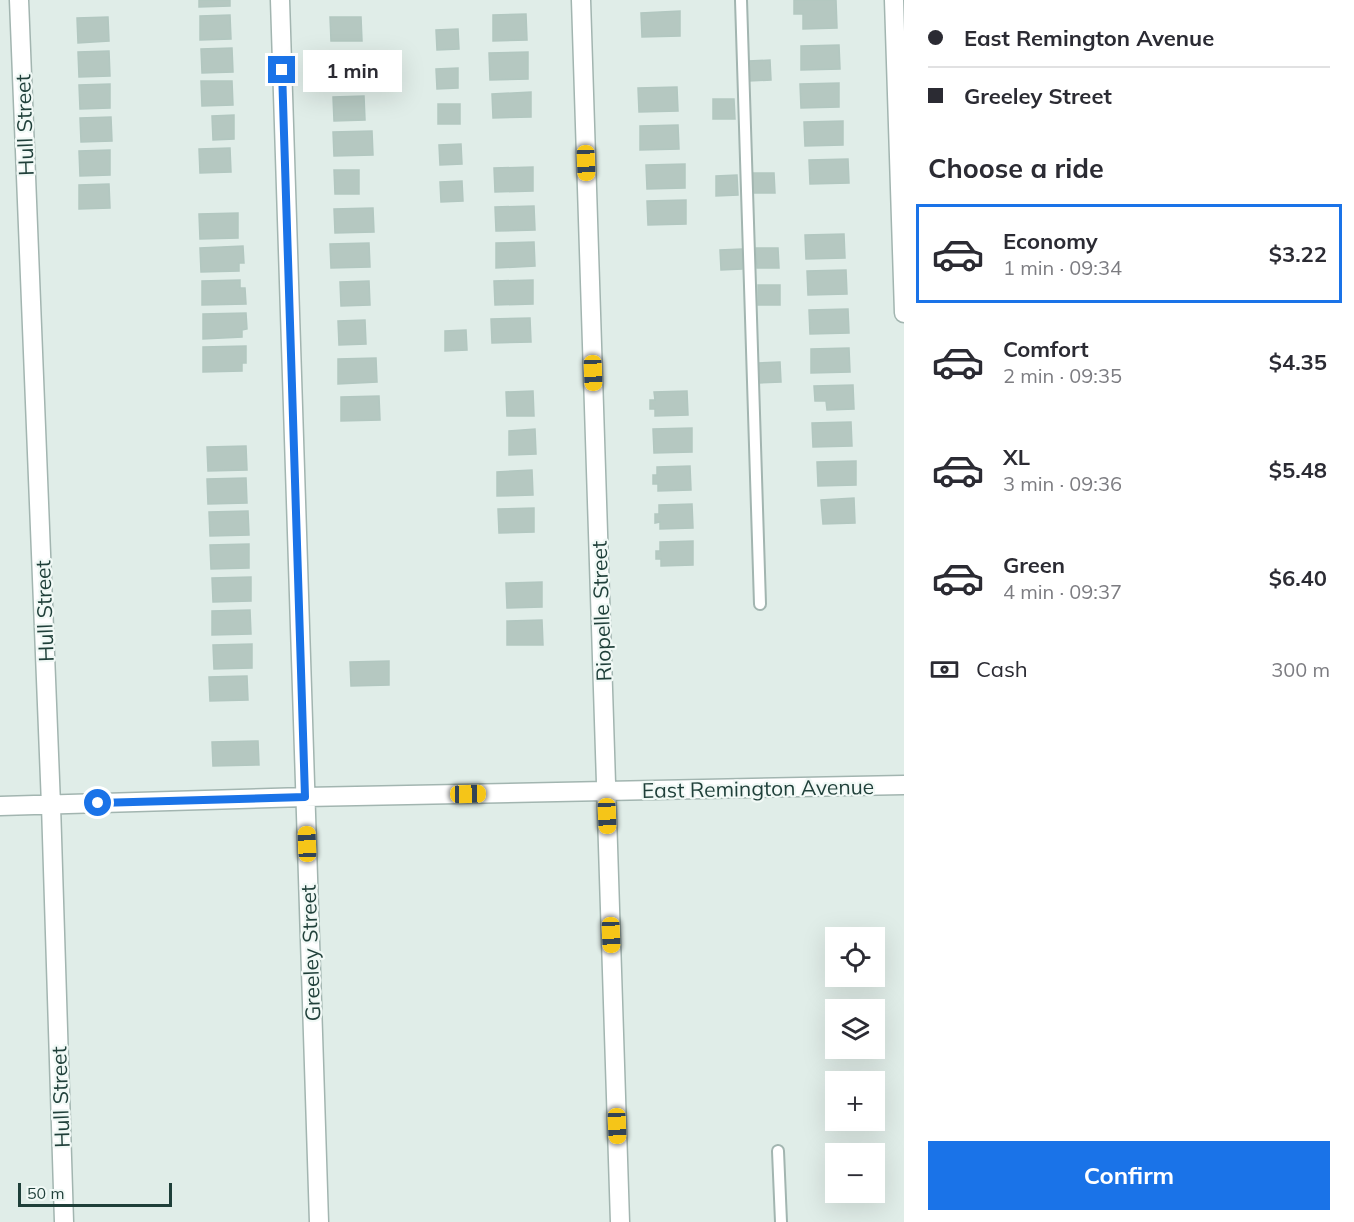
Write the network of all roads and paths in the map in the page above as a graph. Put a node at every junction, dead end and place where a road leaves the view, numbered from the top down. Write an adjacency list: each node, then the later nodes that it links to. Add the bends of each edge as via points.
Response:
1 (20, 0): 11 (street, Hull Street)
2 (280, 0): 10 (street, Greeley Street)
3 (581, 0): 9 (street, Riopelle Street)
4 (741, 0): 7 (lane)
5 (894, 0): 6 (street)
6 (904, 313)
7 (760, 604)
8 (904, 785): 9 (street, East Remington Avenue)
9 (607, 792): 10 (street, East Remington Avenue); 16 (street, Riopelle Street)
10 (305, 797): 11 (street, East Remington Avenue); 15 (street, Greeley Street)
11 (51, 805): 12 (street, East Remington Avenue); 14 (street, Hull Street)
12 (0, 806)
13 (778, 1151): 17 (lane)
14 (64, 1222)
15 (319, 1222)
16 (620, 1222)
17 (781, 1222)

